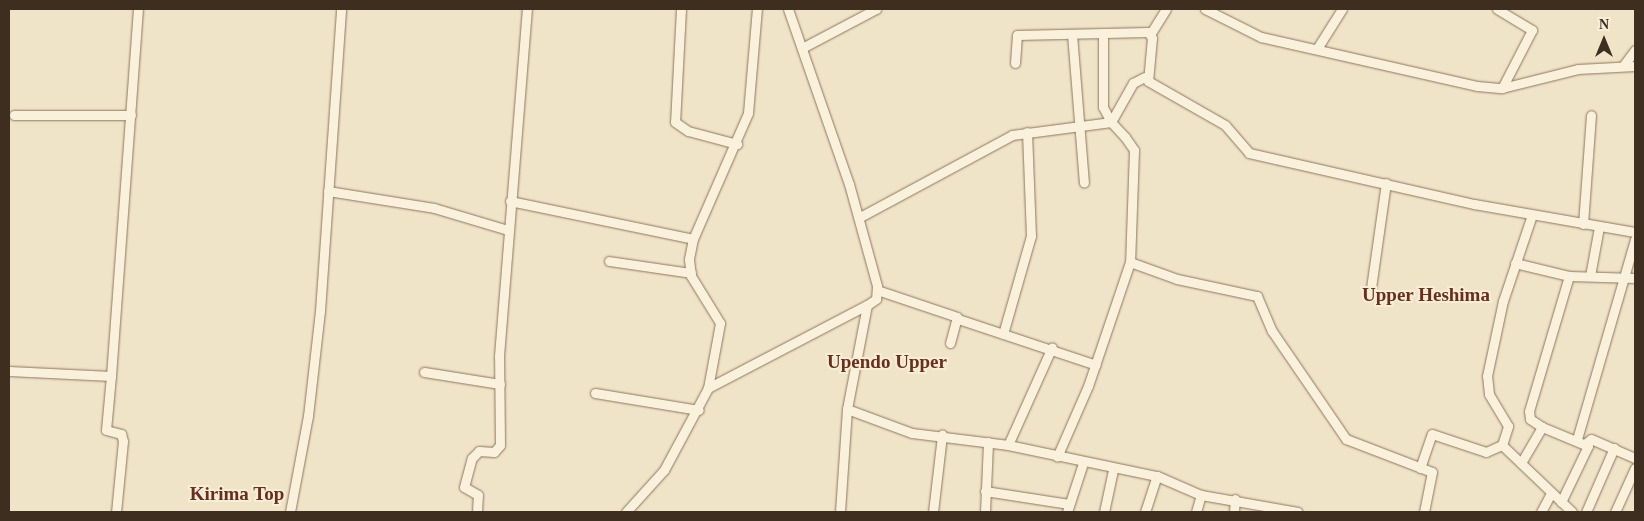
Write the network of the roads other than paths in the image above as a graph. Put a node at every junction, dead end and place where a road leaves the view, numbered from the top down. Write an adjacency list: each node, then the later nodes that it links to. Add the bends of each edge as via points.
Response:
1 (138, 9): 25 (street)
2 (341, 9): 32 (street)
3 (527, 9): 33 (street)
4 (681, 9): 29 (street, via 675,122 688,131)
5 (757, 9): 29 (street, via 754,85)
6 (788, 9): 16 (street)
7 (876, 9): 16 (street)
8 (1166, 9): 12 (street)
9 (1205, 9): 15 (street, via 1261,37)
10 (1342, 9): 15 (street)
11 (1497, 9): 22 (street, via 1532,30)
12 (1150, 33): 14 (street); 21 (street)
13 (1072, 34): 14 (street); 18 (street, via 1017,35); 27 (street)
14 (1104, 34): 26 (street, via 1103,107)
15 (1318, 47): 22 (street, via 1406,72)
16 (802, 48): 35 (street)
17 (1635, 50): 19 (street)
18 (1015, 63)
19 (1623, 66): 20 (street); 22 (street, via 1578,69)
20 (1635, 66)
21 (1145, 77): 26 (street, via 1133,83); 30 (street, via 1225,125 1249,153)
22 (1502, 88)
23 (14, 114): 25 (street)
24 (1591, 114): 36 (street)
25 (131, 115): 60 (street)
26 (1111, 122): 27 (street); 43 (street, via 1134,150)
27 (1078, 129): 28 (street); 31 (street)
28 (1027, 132): 35 (street, via 996,141); 54 (street, via 1031,236)
29 (737, 144): 40 (street)
30 (1386, 183): 34 (street); 51 (street)
31 (1084, 184)
32 (328, 191): 38 (street, via 434,208); 88 (street, via 308,416)
33 (510, 201): 38 (street); 40 (street)
34 (1532, 215): 36 (street); 44 (street)
35 (860, 217): 50 (street)
36 (1583, 224): 37 (street)
37 (1599, 227): 39 (street); 47 (street)
38 (508, 230): 61 (street)
39 (1635, 232)
40 (693, 239): 45 (street)
41 (1635, 239): 48 (street)
42 (609, 261): 45 (street)
43 (1130, 262): 57 (street); 77 (street, via 1177,279 1257,296 1272,332 1346,440)
44 (1515, 263): 46 (street); 71 (street, via 1487,376 1489,394 1508,426)
45 (691, 273): 62 (street, via 720,323)
46 (1570, 276): 47 (street); 66 (street, via 1529,411 1530,419)
47 (1590, 276): 48 (street)
48 (1625, 277): 49 (street); 68 (street)
49 (1635, 278)
50 (877, 290): 52 (street, via 876,299); 53 (street)
51 (1370, 294)
52 (867, 305): 62 (street); 64 (street)
53 (958, 319): 54 (street); 55 (street)
54 (1002, 334): 56 (street)
55 (950, 343)
56 (1052, 347): 57 (street); 70 (street)
57 (1096, 365): 73 (street)
58 (9, 371): 60 (street)
59 (424, 372): 61 (street)
60 (111, 376): 87 (street, via 106,430 121,434 123,441)
61 (500, 384): 89 (street, via 498,450 475,452 465,480 464,487 478,495)
62 (708, 388): 65 (street)
63 (595, 393): 65 (street)
64 (847, 409): 67 (street, via 912,433); 91 (street)
65 (699, 410): 90 (street, via 664,470)
66 (1542, 427): 68 (street); 76 (street)
67 (942, 435): 69 (street); 92 (street)
68 (1582, 441): 72 (street, via 1591,439); 85 (street, via 1588,449)
69 (988, 442): 70 (street); 81 (street)
70 (1008, 445): 73 (street)
71 (1502, 445): 76 (street); 77 (street, via 1486,452 1432,434)
72 (1614, 448): 74 (street); 102 (street)
73 (1057, 457): 75 (street)
74 (1635, 458)
75 (1083, 462): 79 (street); 86 (street)
76 (1521, 463): 82 (street)
77 (1420, 468): 99 (street, via 1433,474)
78 (1635, 468): 103 (street)
79 (1113, 470): 80 (street); 94 (street)
80 (1156, 476): 83 (street); 95 (street)
81 (985, 491): 86 (street); 93 (street)
82 (1551, 493): 85 (street); 100 (street)
83 (1201, 495): 84 (street); 96 (street)
84 (1235, 499): 97 (street); 98 (street)
85 (1561, 502): 101 (street)
86 (1068, 508)
87 (116, 512)
88 (290, 512)
89 (477, 512)
90 (626, 512)
91 (840, 512)
92 (933, 512)
93 (985, 512)
94 (1104, 512)
95 (1145, 512)
96 (1196, 512)
97 (1234, 512)
98 (1298, 512)
99 (1424, 512)
100 (1541, 512)
101 (1572, 512)
102 (1586, 512)
103 (1615, 512)

